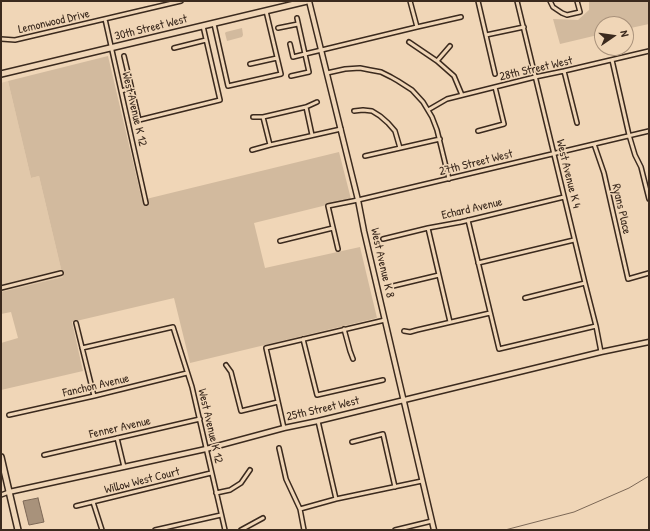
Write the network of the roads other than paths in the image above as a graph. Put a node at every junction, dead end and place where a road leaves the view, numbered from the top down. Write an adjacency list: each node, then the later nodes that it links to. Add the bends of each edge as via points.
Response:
1 (163, 1): 9 (street)
2 (181, 1): 9 (street, Lemonwood Drive)
3 (308, 1): 10 (main road, 30th Street West); 28 (street, West Avenue K 8)
4 (410, 1): 17 (street)
5 (478, 1): 20 (street)
6 (517, 1): 19 (street, West Avenue K 4)
7 (550, 1): 8 (street, via 552,7 568,15 580,12)
8 (577, 1)
9 (164, 5): 13 (street, Lemonwood Drive)
10 (266, 11): 14 (main road, 30th Street West); 32 (street)
11 (461, 17): 17 (street)
12 (296, 18): 15 (street)
13 (105, 19): 21 (street, Lemonwood Drive, via 15,40); 26 (street, West Avenue K 12)
14 (214, 23): 16 (main road, 30th Street West); 32 (street, via 228,86 281,74)
15 (298, 24): 18 (street); 30 (street)
16 (203, 26): 22 (street); 26 (main road, 30th Street West)
17 (417, 27): 28 (street)
18 (278, 28)
19 (524, 28): 20 (street); 41 (street, West Avenue K 4)
20 (486, 36): 39 (street)
21 (1, 40)
22 (206, 40): 27 (street); 43 (street, via 220,100 139,120)
23 (409, 42): 34 (street)
24 (290, 44): 30 (street, via 293,57)
25 (450, 46): 34 (street)
26 (111, 48): 38 (main road, 30th Street West); 44 (street, West Avenue K 12)
27 (174, 48)
28 (321, 50): 30 (street); 37 (street, West Avenue K 8)
29 (649, 51): 33 (street, 28th Street West)
30 (305, 54): 40 (street, via 309,72)
31 (124, 56): 43 (street)
32 (277, 58): 35 (street)
33 (612, 60): 36 (street, 28th Street West); 57 (street)
34 (437, 61): 45 (street, via 454,76)
35 (250, 64)
36 (564, 71): 41 (street, 28th Street West); 52 (street)
37 (327, 72): 48 (street, via 360,68 381,72 412,90); 53 (street, West Avenue K 8)
38 (1, 74)
39 (495, 74)
40 (291, 76)
41 (536, 77): 42 (street, 28th Street West); 63 (street, West Avenue K 4)
42 (496, 87): 45 (street, 28th Street West); 54 (street, via 504,124)
43 (132, 88): 44 (street)
44 (121, 91): 69 (street, West Avenue K 12)
45 (462, 95): 48 (street, 28th Street West, via 447,99)
46 (317, 102): 47 (street)
47 (306, 107): 51 (street); 56 (street)
48 (428, 110): 58 (street)
49 (354, 111): 61 (street, via 372,111 380,116 395,131)
50 (253, 117): 51 (street)
51 (263, 117): 60 (street)
52 (576, 123)
53 (340, 129): 56 (street); 68 (street, West Avenue K 8)
54 (478, 130)
55 (649, 131): 57 (street, 27th Street West)
56 (312, 135): 60 (street)
57 (629, 135): 59 (street, 27th Street West); 67 (street)
58 (440, 139): 61 (street); 65 (street)
59 (594, 144): 63 (street, 27th Street West); 79 (street, Ryans Place, via 604,173 628,279)
60 (270, 145): 62 (street)
61 (400, 148): 64 (street)
62 (252, 150)
63 (553, 153): 65 (street, 27th Street West); 66 (street, West Avenue K 4)
64 (365, 156)
65 (449, 178): 68 (street, 27th Street West)
66 (564, 197): 70 (street, Echard Avenue); 74 (street, West Avenue K 4)
67 (649, 199)
68 (358, 200): 71 (street, 27th Street West, via 328,206); 86 (street, West Avenue K 8)
69 (146, 203)
70 (468, 220): 72 (street, Echard Avenue); 77 (street)
71 (333, 228): 75 (street); 76 (street)
72 (428, 228): 73 (street, Echard Avenue); 80 (street)
73 (383, 239)
74 (574, 240): 77 (street); 81 (street, West Avenue K 4)
75 (280, 241)
76 (338, 250)
77 (478, 263): 85 (street)
78 (61, 272): 83 (street)
79 (649, 273)
80 (439, 275): 82 (street); 87 (street)
81 (585, 283): 84 (street); 89 (street, West Avenue K 4)
82 (393, 286)
83 (1, 288)
84 (525, 298)
85 (490, 313): 87 (street); 89 (street, via 499,349)
86 (385, 320): 90 (street); 101 (street, West Avenue K 8)
87 (450, 322): 91 (street, via 410,332)
88 (76, 323): 94 (street)
89 (596, 326): 95 (street, West Avenue K 4)
90 (344, 329): 92 (street); 96 (street)
91 (404, 331)
92 (303, 339): 99 (street, via 317,395); 102 (street, via 266,348)
93 (649, 342): 95 (street, 25th Street West)
94 (82, 348): 98 (street, West Avenue K 12, via 173,327); 100 (street)
95 (601, 352): 101 (street, 25th Street West)
96 (353, 359)
97 (226, 365): 102 (street, via 241,411)
98 (187, 373): 100 (street, Fanchon Avenue); 104 (street, West Avenue K 12)
99 (383, 380)
100 (94, 396): 103 (street, Fanchon Avenue)
101 (403, 400): 105 (street, 25th Street West); 116 (street, West Avenue K 8)
102 (278, 402): 106 (street)
103 (9, 415)
104 (200, 418): 107 (street, Fenner Avenue); 110 (street, West Avenue K 12)
105 (318, 421): 106 (street, 25th Street West); 121 (street)
106 (284, 428): 110 (street, 25th Street West)
107 (117, 438): 111 (street, Fenner Avenue); 113 (street)
108 (352, 442): 117 (street, via 383,434)
109 (279, 448): 124 (street, via 286,479)
110 (206, 449): 113 (street, 25th Street West); 115 (street, West Avenue K 12)
111 (44, 456)
112 (1, 457): 118 (main road)
113 (124, 467): 118 (street, 25th Street West)
114 (250, 470): 119 (street, via 241,484)
115 (211, 473): 119 (street, West Avenue K 12); 122 (street, Willow West Court)
116 (422, 481): 117 (street); 127 (street, West Avenue K 8)
117 (395, 487): 121 (street)
118 (9, 492): 120 (street, 25th Street West); 128 (main road)
119 (216, 493): 125 (street, West Avenue K 12)
120 (1, 495)
121 (336, 499): 124 (street)
122 (93, 502): 123 (street, Willow West Court); 129 (street)
123 (76, 506)
124 (300, 509): 133 (street)
125 (221, 515): 130 (street); 131 (street, West Avenue K 12)
126 (263, 518): 132 (street)
127 (432, 521): 134 (street); 135 (street, West Avenue K 8)
128 (18, 530)
129 (102, 530)
130 (155, 530)
131 (225, 530)
132 (241, 530)
133 (304, 530)
134 (395, 530)
135 (434, 530)

